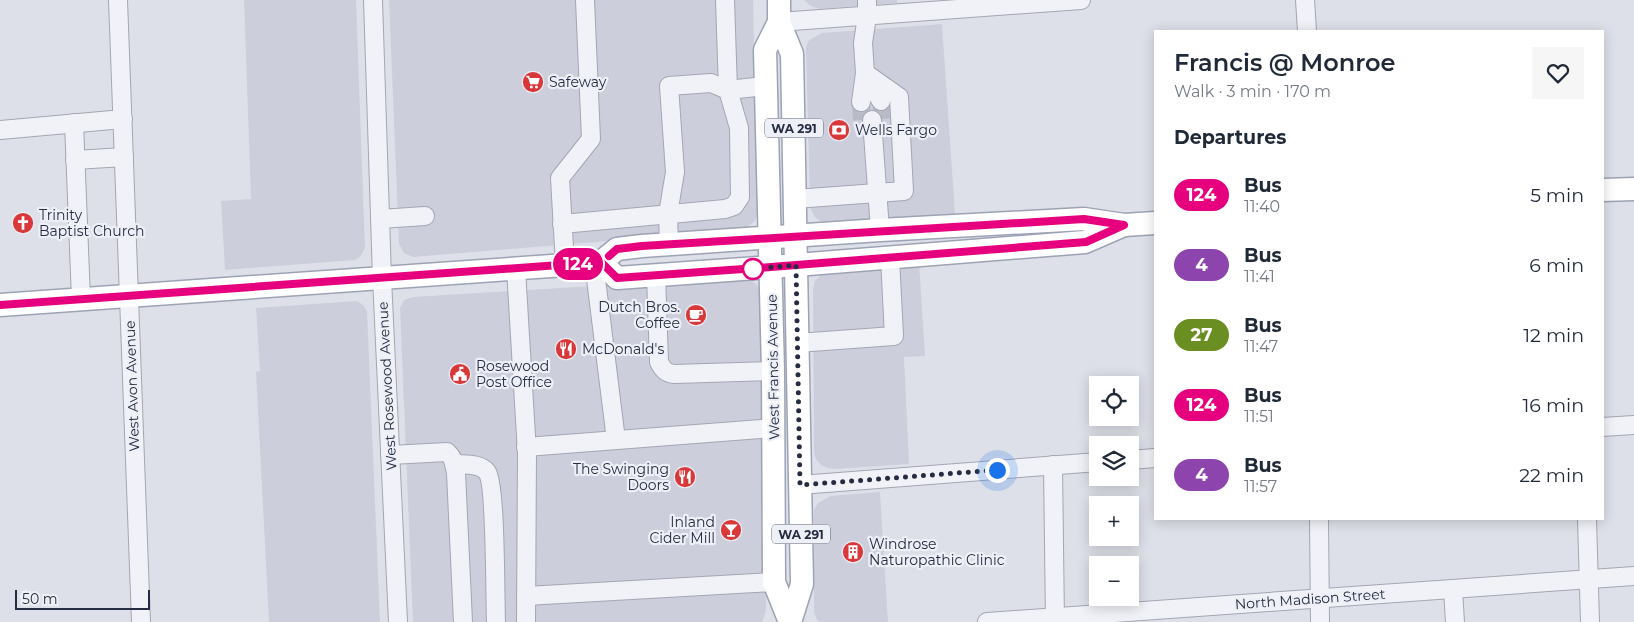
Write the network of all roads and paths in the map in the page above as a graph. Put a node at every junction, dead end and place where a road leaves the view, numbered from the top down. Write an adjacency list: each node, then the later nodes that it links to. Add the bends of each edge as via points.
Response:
1 (118, 0): 15 (street, West Avon Avenue)
2 (373, 0): 27 (street, West Rosewood Avenue)
3 (585, 0): 29 (street, via 591,139 560,178)
4 (725, 0): 13 (street)
5 (779, 0): 9 (main road, West Francis Avenue / WA 291)
6 (1081, 0): 8 (street)
7 (1305, 0): 10 (street)
8 (867, 8): 9 (street); 11 (street, via 863,43)
9 (779, 22): 12 (main road, West Francis Avenue / WA 291, via 764,50); 24 (main road, West Francis Avenue / WA 291, via 792,54)
10 (1307, 30)
11 (865, 73): 14 (street); 23 (street, via 898,97 904,191)
12 (765, 86): 13 (street); 33 (main road, West Francis Avenue / WA 291)
13 (728, 90): 25 (street, via 739,128 740,197 734,206 725,209); 25 (street, via 712,84 670,86 675,172)
14 (871, 101)
15 (123, 119): 17 (street); 19 (street, West Avon Avenue)
16 (872, 120): 23 (street)
17 (74, 123): 18 (street); 20 (street)
18 (0, 130)
19 (124, 158): 20 (street); 43 (street, West Avon Avenue)
20 (75, 160): 44 (street)
21 (1634, 189): 22 (main road)
22 (1604, 190)
23 (878, 192): 24 (street); 31 (street)
24 (795, 199): 32 (main road, West Francis Avenue / WA 291)
25 (668, 214): 29 (street); 34 (street)
26 (425, 216): 27 (street)
27 (380, 219): 42 (street, West Rosewood Avenue)
28 (1154, 223): 30 (main road)
29 (562, 224): 37 (street)
30 (1124, 225): 31 (main road, via 1084,219); 35 (main road, via 1086,242)
31 (880, 230): 32 (main road)
32 (795, 236): 33 (main road); 38 (main road, West Francis Avenue / WA 291)
33 (770, 238): 34 (main road); 39 (main road, West Francis Avenue / WA 291)
34 (669, 245): 36 (main road, via 617,249)
35 (890, 258): 38 (main road); 46 (street, via 894,336)
36 (598, 263): 37 (main road); 41 (main road, via 617,278); 51 (street)
37 (564, 265): 40 (main road)
38 (796, 265): 39 (main road); 46 (main road, West Francis Avenue / WA 291)
39 (771, 267): 41 (main road); 47 (main road, West Francis Avenue / WA 291)
40 (516, 269): 42 (main road); 52 (street)
41 (656, 275): 47 (street, via 659,362 663,370 674,374)
42 (382, 278): 43 (main road); 53 (street, West Rosewood Avenue)
43 (129, 296): 44 (main road); 70 (street, West Avon Avenue)
44 (81, 300): 45 (main road)
45 (0, 305)
46 (797, 343): 59 (main road, West Francis Avenue / WA 291)
47 (774, 371): 50 (main road, West Francis Avenue / WA 291)
48 (1634, 425): 49 (street)
49 (1604, 427)
50 (774, 428): 51 (street); 64 (main road, West Francis Avenue / WA 291)
51 (616, 440): 52 (street)
52 (526, 447): 66 (street)
53 (390, 455): 57 (street, via 447,452); 71 (street, West Rosewood Avenue)
54 (1154, 458): 55 (street)
55 (1139, 459)
56 (1089, 463): 58 (street)
57 (454, 464): 72 (street); 73 (street, via 478,466 487,472 490,479)
58 (1053, 465): 59 (street); 69 (street)
59 (800, 485): 75 (main road, West Francis Avenue / WA 291, via 802,584)
60 (1319, 520): 67 (street)
61 (1587, 520): 63 (street)
62 (1634, 576): 63 (street, North Madison Street)
63 (1590, 579): 65 (street, North Madison Street); 79 (street)
64 (774, 582): 66 (street); 75 (main road, West Francis Avenue / WA 291)
65 (1454, 590): 67 (street, North Madison Street); 78 (street)
66 (526, 596): 74 (street)
67 (1319, 598): 68 (street, North Madison Street); 77 (street)
68 (1188, 615): 69 (street, North Madison Street)
69 (1055, 619): 76 (street, North Madison Street)
70 (141, 622)
71 (398, 622)
72 (463, 622)
73 (496, 622)
74 (526, 622)
75 (790, 622)
76 (986, 622)
77 (1320, 622)
78 (1455, 622)
79 (1590, 622)

